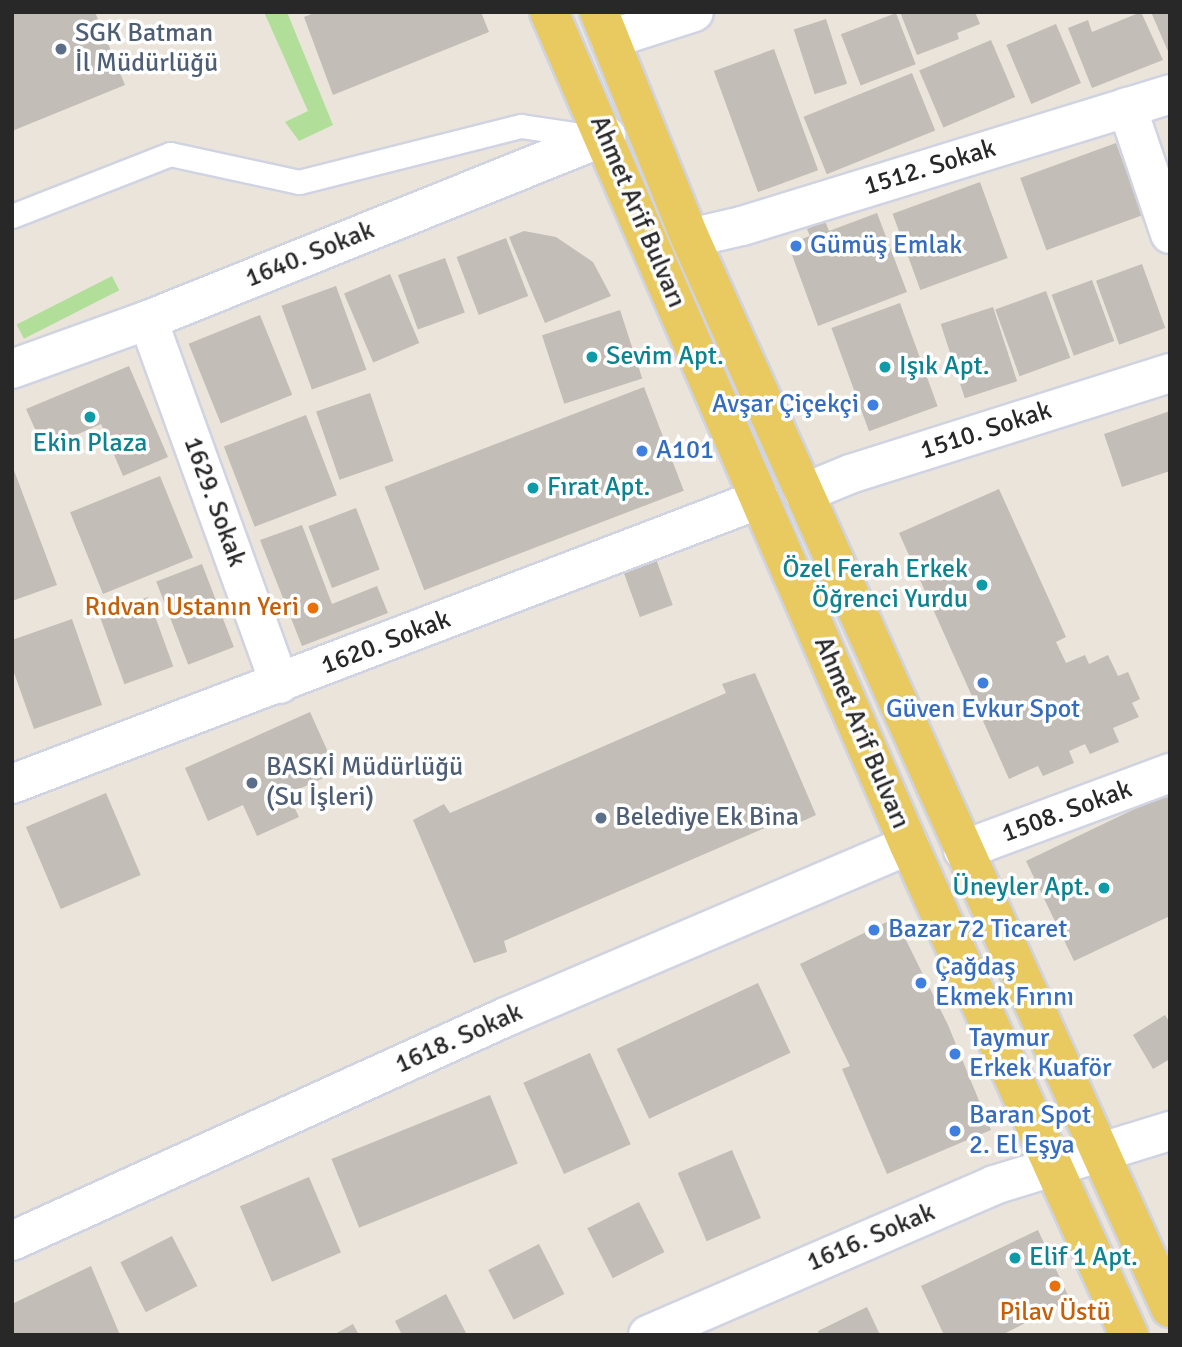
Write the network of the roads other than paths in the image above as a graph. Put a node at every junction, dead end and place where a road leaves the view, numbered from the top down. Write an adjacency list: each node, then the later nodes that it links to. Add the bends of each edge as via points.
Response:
1 (550, 12): 6 (main road, Ahmet Arif Bulvarı)
2 (694, 12): 3 (street)
3 (604, 26): 9 (main road, Ahmet Arif Bulvarı)
4 (1170, 94): 5 (street, 1512. Sokak)
5 (1127, 107): 8 (street); 9 (street, 1512. Sokak)
6 (606, 136): 7 (lane, via 561,135 521,126 299,182 170,154); 10 (street, 1640. Sokak); 14 (main road, Ahmet Arif Bulvarı)
7 (12, 216)
8 (1170, 234)
9 (690, 238): 13 (main road, Ahmet Arif Bulvarı)
10 (148, 320): 11 (street, 1640. Sokak); 15 (street, 1629. Sokak)
11 (12, 369)
12 (1170, 373): 13 (street, 1510. Sokak, via 850,474)
13 (804, 493): 19 (main road, Ahmet Arif Bulvarı)
14 (760, 499): 15 (street, 1620. Sokak); 18 (main road, Ahmet Arif Bulvarı)
15 (280, 684): 17 (street, 1620. Sokak)
16 (1170, 774): 19 (street, 1508. Sokak)
17 (12, 784)
18 (909, 845): 22 (main road, Ahmet Arif Bulvarı); 23 (street, 1618. Sokak, via 508,1016)
19 (963, 850): 21 (main road, Ahmet Arif Bulvarı)
20 (1170, 1131): 21 (street, 1616. Sokak)
21 (1099, 1156): 22 (street, 1616. Sokak); 24 (main road, Ahmet Arif Bulvarı)
22 (1055, 1166): 25 (street, 1616. Sokak, via 994,1185); 26 (main road, Ahmet Arif Bulvarı)
23 (12, 1241)
24 (1170, 1308)
25 (648, 1335)
26 (1129, 1335)

